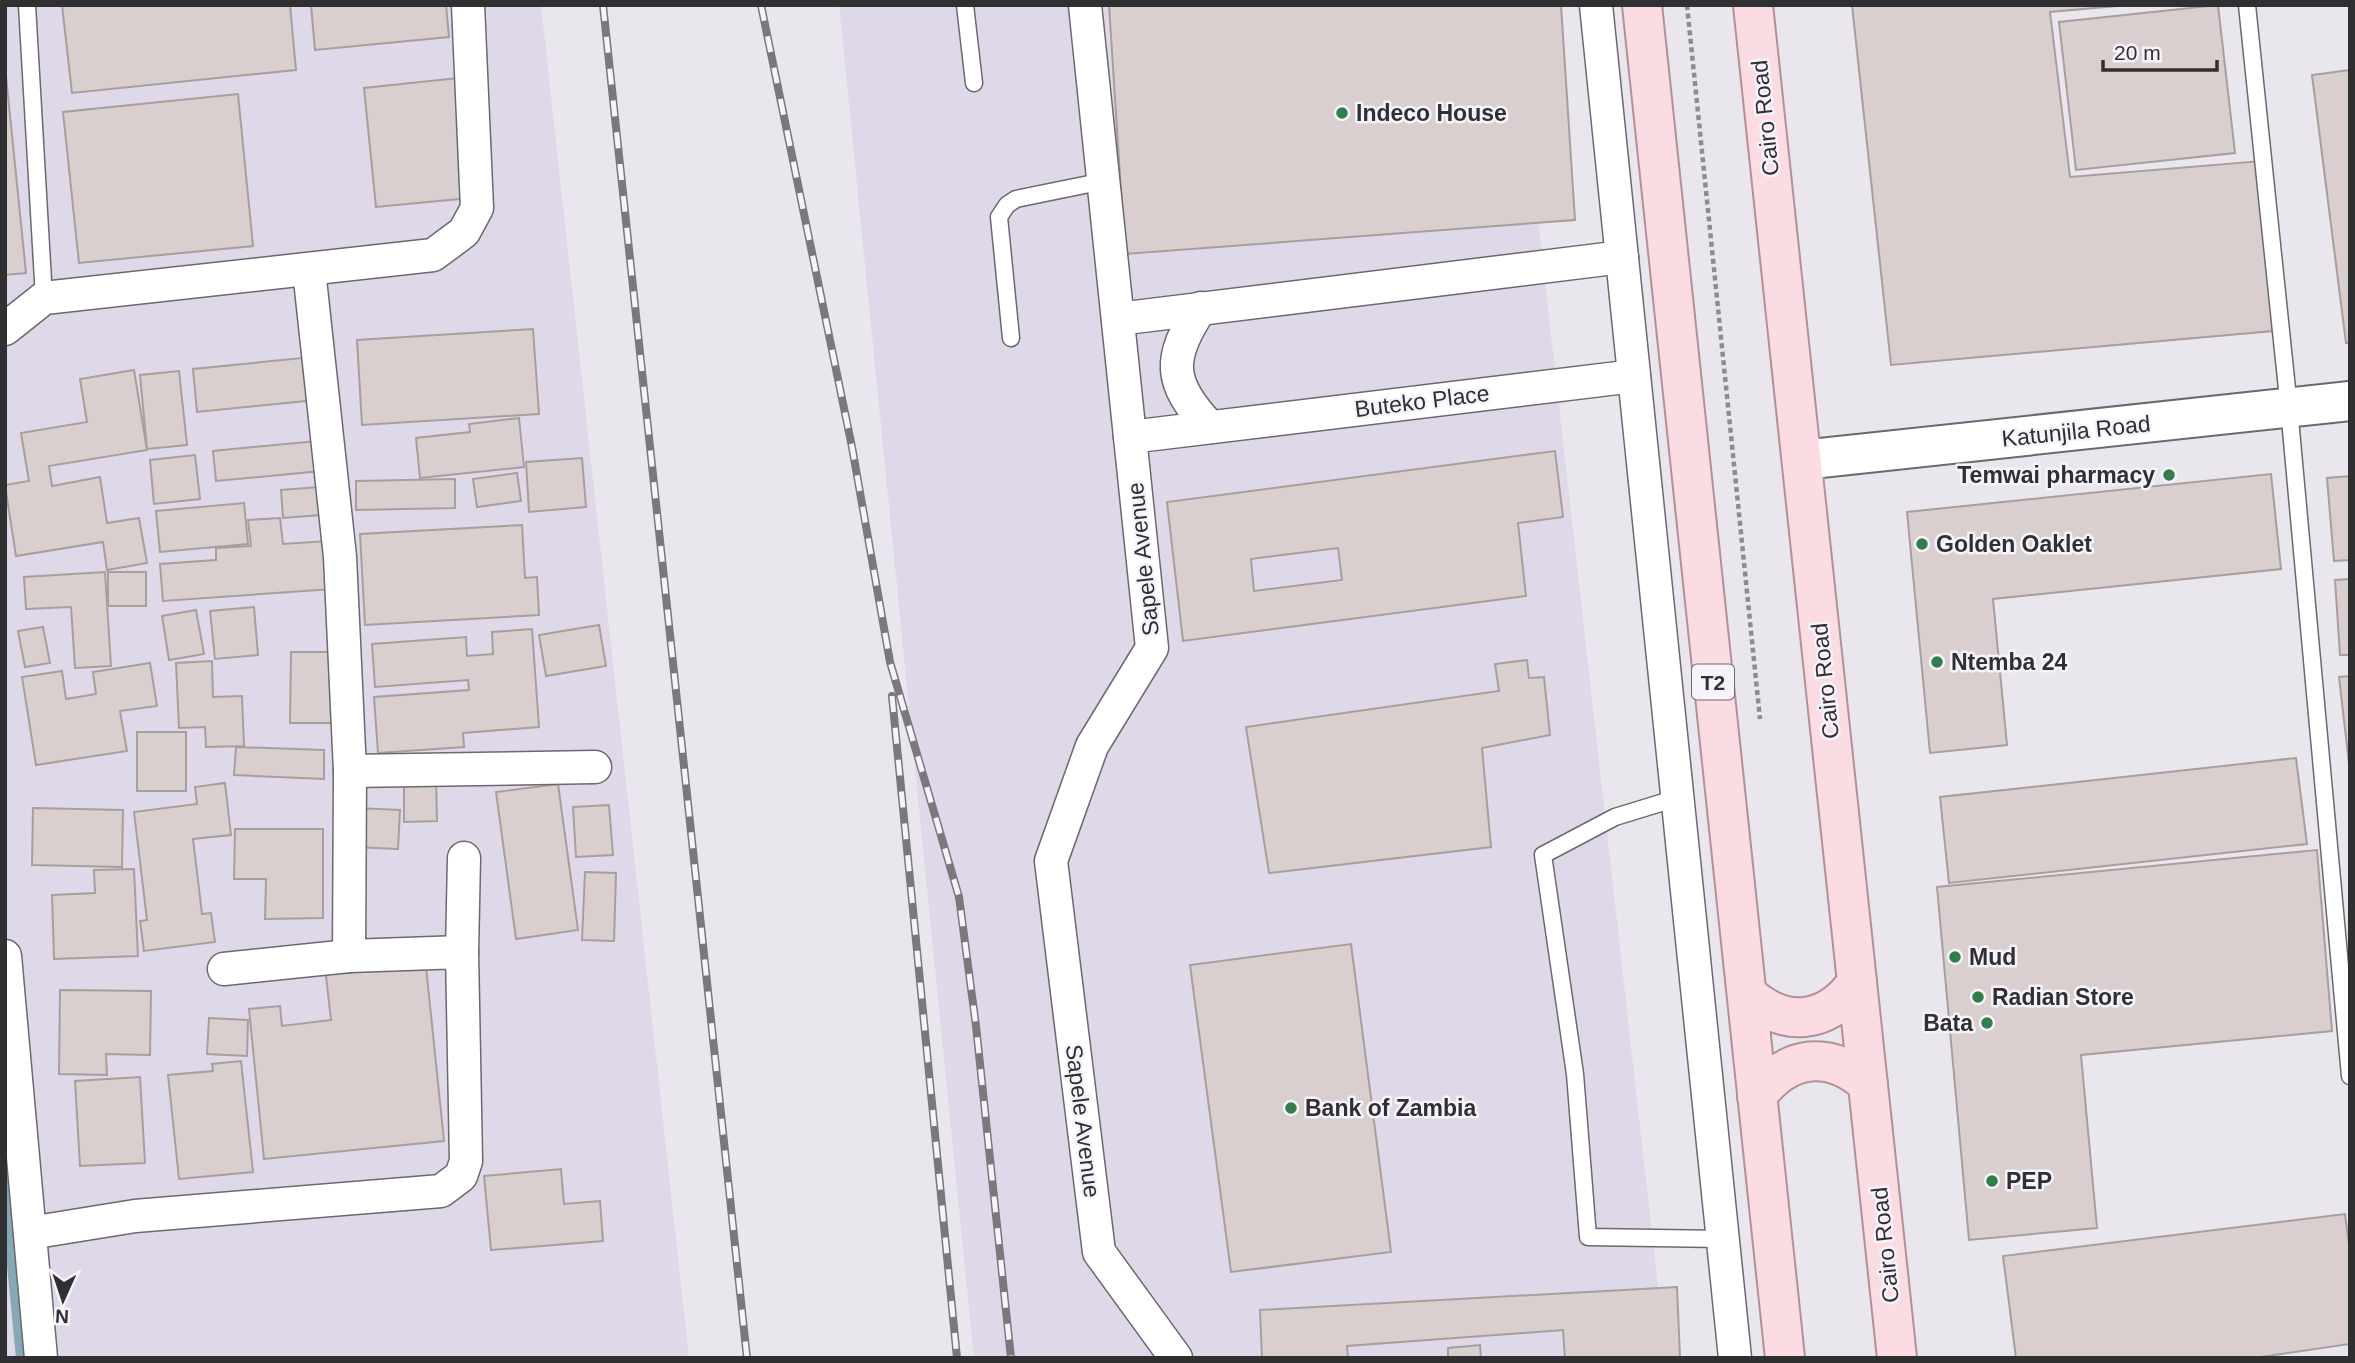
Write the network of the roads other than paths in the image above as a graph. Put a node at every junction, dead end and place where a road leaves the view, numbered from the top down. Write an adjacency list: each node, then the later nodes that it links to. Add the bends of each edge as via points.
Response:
1 (27, 5): 15 (lane)
2 (468, 5): 14 (street, via 477,208 464,232 433,256)
3 (965, 5): 9 (lane)
4 (1086, 5): 12 (street, Sapele Avenue)
5 (1596, 5): 11 (street)
6 (1642, 5): 10 (main road, T2)
7 (1753, 5): 25 (main road, Cairo Road)
8 (2247, 5): 22 (lane)
9 (974, 83)
10 (1651, 94): 11 (street); 31 (main road, T2)
11 (1609, 131): 13 (street)
12 (1104, 181): 17 (street, Sapele Avenue); 19 (lane, via 1016,200 999,217)
13 (1622, 257): 16 (street); 20 (street)
14 (309, 270): 15 (street); 27 (street, via 340,557)
15 (44, 298): 18 (street)
16 (1201, 308): 17 (street); 23 (street, via 1182,336 1176,370 1187,402)
17 (1118, 318): 24 (street, Sapele Avenue)
18 (5, 329)
19 (1011, 338)
20 (1634, 376): 23 (street, Buteko Place); 28 (street)
21 (2350, 401): 22 (street, Katunjila Road)
22 (2289, 408): 25 (street, Katunjila Road); 38 (lane)
23 (1210, 427): 24 (street, Buteko Place)
24 (1130, 437): 44 (street, Sapele Avenue, via 1152,648 1091,747 1051,861 1099,1252)
25 (1802, 460): 36 (main road, Cairo Road)
26 (595, 767): 27 (street)
27 (350, 771): 34 (street)
28 (1678, 798): 30 (street); 42 (lane, via 1615,817 1543,855 1575,1074 1588,1237)
29 (464, 858): 32 (street)
30 (1684, 858): 31 (street); 42 (street)
31 (1734, 876): 37 (main road, T2)
32 (461, 951): 34 (street); 41 (street, via 467,1161 461,1176 441,1191 135,1216)
33 (5, 956): 41 (street)
34 (349, 956): 35 (street)
35 (224, 969)
36 (1857, 982): 37 (main road, via 1834,1007 1802,1017 1772,1012); 39 (main road, Cairo Road)
37 (1747, 994): 40 (main road, T2)
38 (2350, 1076)
39 (1868, 1084): 40 (main road, via 1840,1065 1806,1061 1778,1073); 47 (main road, Cairo Road)
40 (1758, 1096): 46 (main road, T2)
41 (30, 1233): 43 (street)
42 (1723, 1239): 45 (street)
43 (41, 1358)
44 (1176, 1358)
45 (1735, 1358)
46 (1785, 1358)
47 (1897, 1358)

